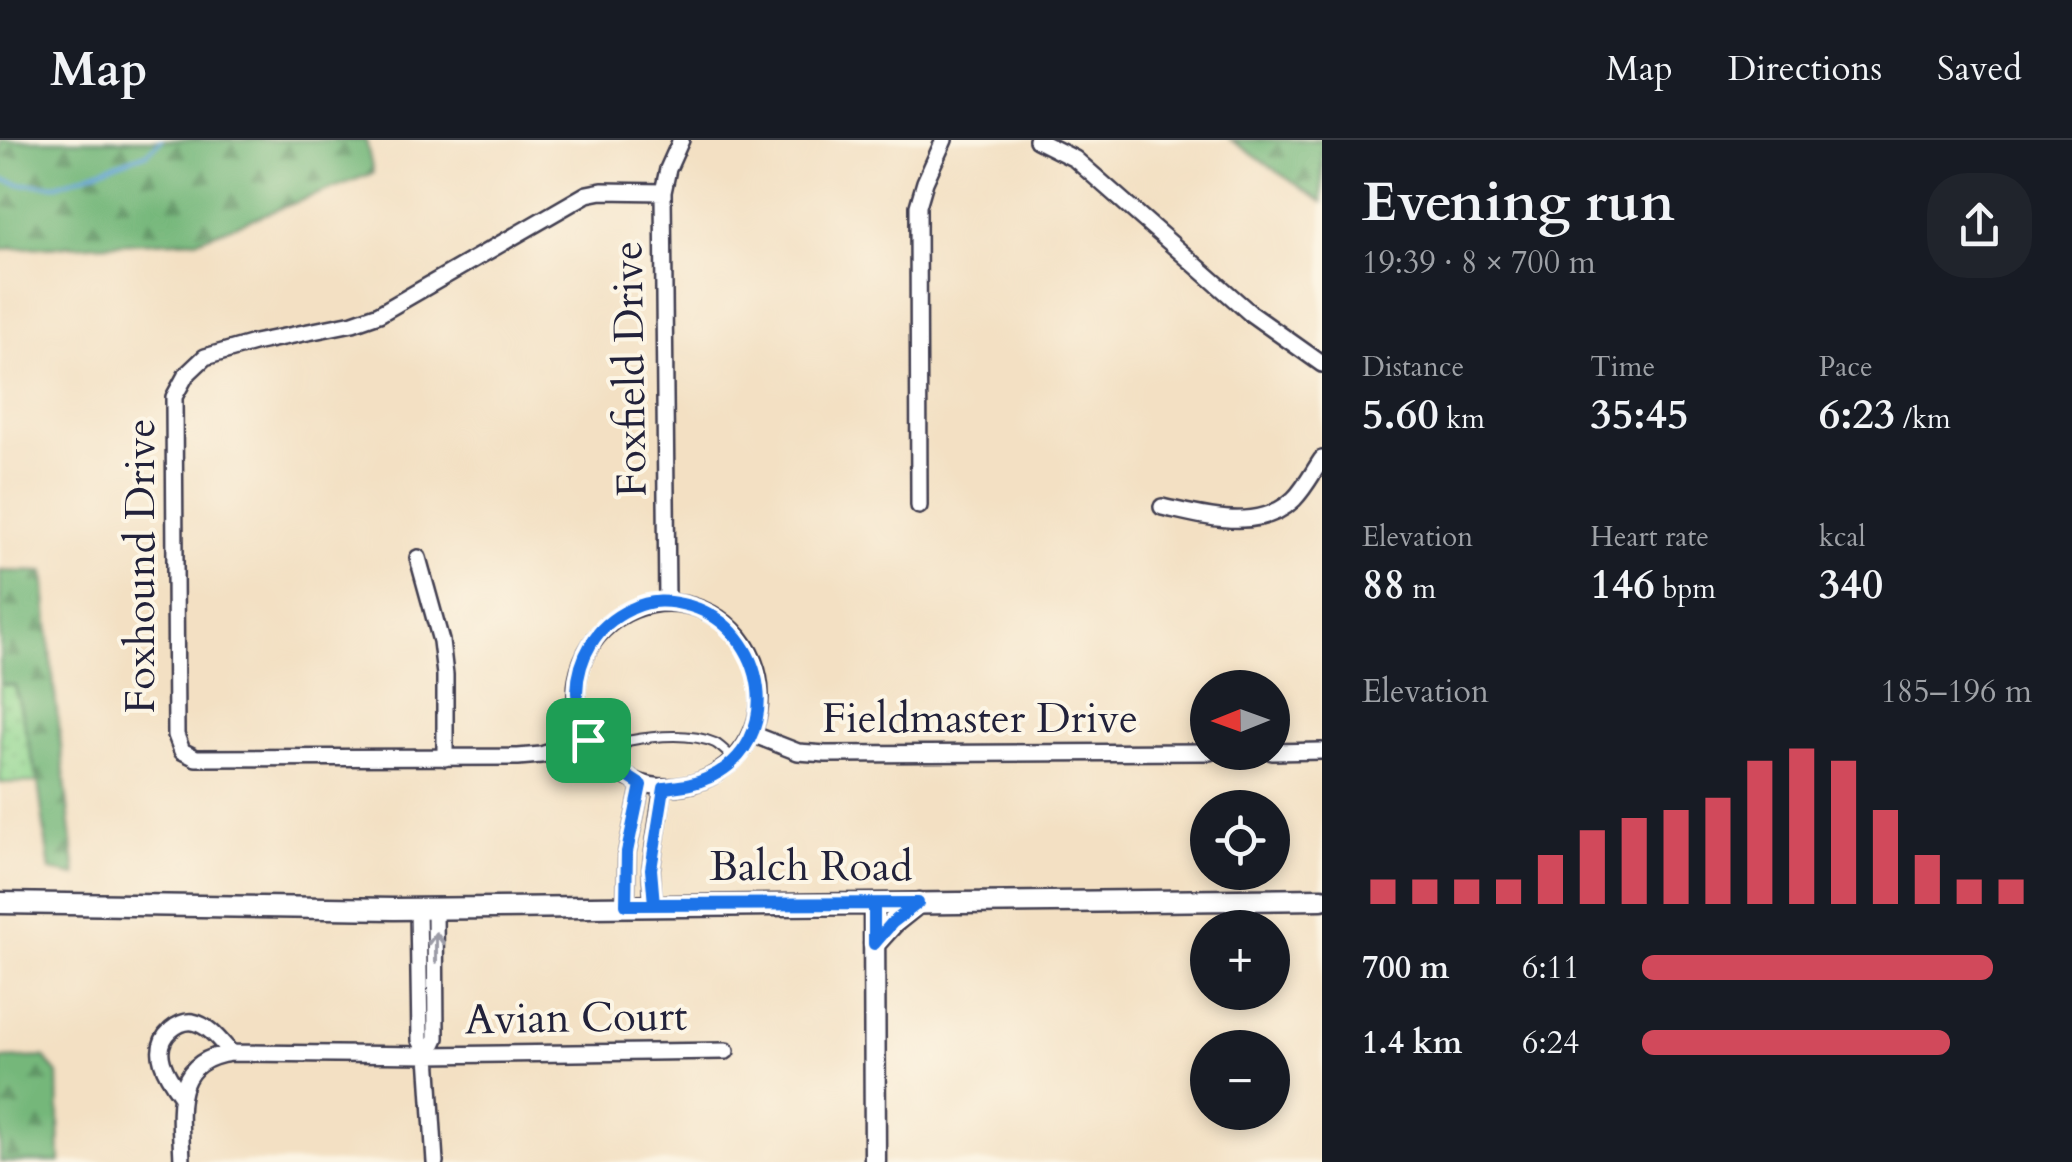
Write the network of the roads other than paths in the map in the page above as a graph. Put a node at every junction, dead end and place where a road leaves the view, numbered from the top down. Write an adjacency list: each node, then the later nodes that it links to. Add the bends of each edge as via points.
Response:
1 (681, 140): 4 (street, Foxfield Drive)
2 (944, 140): 7 (street, via 918,206)
3 (1036, 140): 5 (street, via 1074,159 1250,313)
4 (663, 192): 10 (street, Foxfield Drive); 16 (street, Foxhound Drive, via 587,194 379,314 205,356 174,397 176,736 182,751 196,758)
5 (1322, 364)
6 (1322, 460): 8 (street, via 1292,502 1264,516 1218,519)
7 (919, 506)
8 (1162, 507)
9 (418, 558): 16 (street, via 440,641)
10 (668, 600): 11 (street, via 717,617 738,638 759,695); 12 (street, via 620,614 585,654 576,697)
11 (752, 734): 14 (street, Fieldmaster Drive, via 798,752 826,754); 17 (street)
12 (588, 740): 16 (street, Foxhound Drive, via 542,755); 18 (street)
13 (1322, 751): 15 (street)
14 (1190, 752)
15 (1290, 752)
16 (445, 758)
17 (734, 758): 18 (lane, via 696,738 652,736 627,742); 20 (street, via 709,778)
18 (614, 768): 19 (street)
19 (641, 785): 20 (street); 26 (street, via 627,852)
20 (664, 788): 24 (street, via 652,857)
21 (1322, 899): 23 (street, Balch Road)
22 (0, 903): 27 (street, Balch Road)
23 (918, 903): 25 (street, Balch Road); 28 (street)
24 (654, 904): 25 (street, Balch Road); 26 (street, Balch Road)
25 (874, 904): 28 (street)
26 (626, 905): 27 (street, Balch Road)
27 (427, 908): 31 (street, via 420,1040)
28 (874, 944): 35 (street)
29 (726, 1051): 31 (street, Avian Court)
30 (231, 1053): 31 (street, Avian Court); 32 (street, via 198,1064); 32 (street, via 210,1030 178,1024 163,1037 160,1053 164,1073)
31 (428, 1055): 34 (street)
32 (181, 1094): 33 (street)
33 (182, 1162)
34 (435, 1162)
35 (875, 1162)

